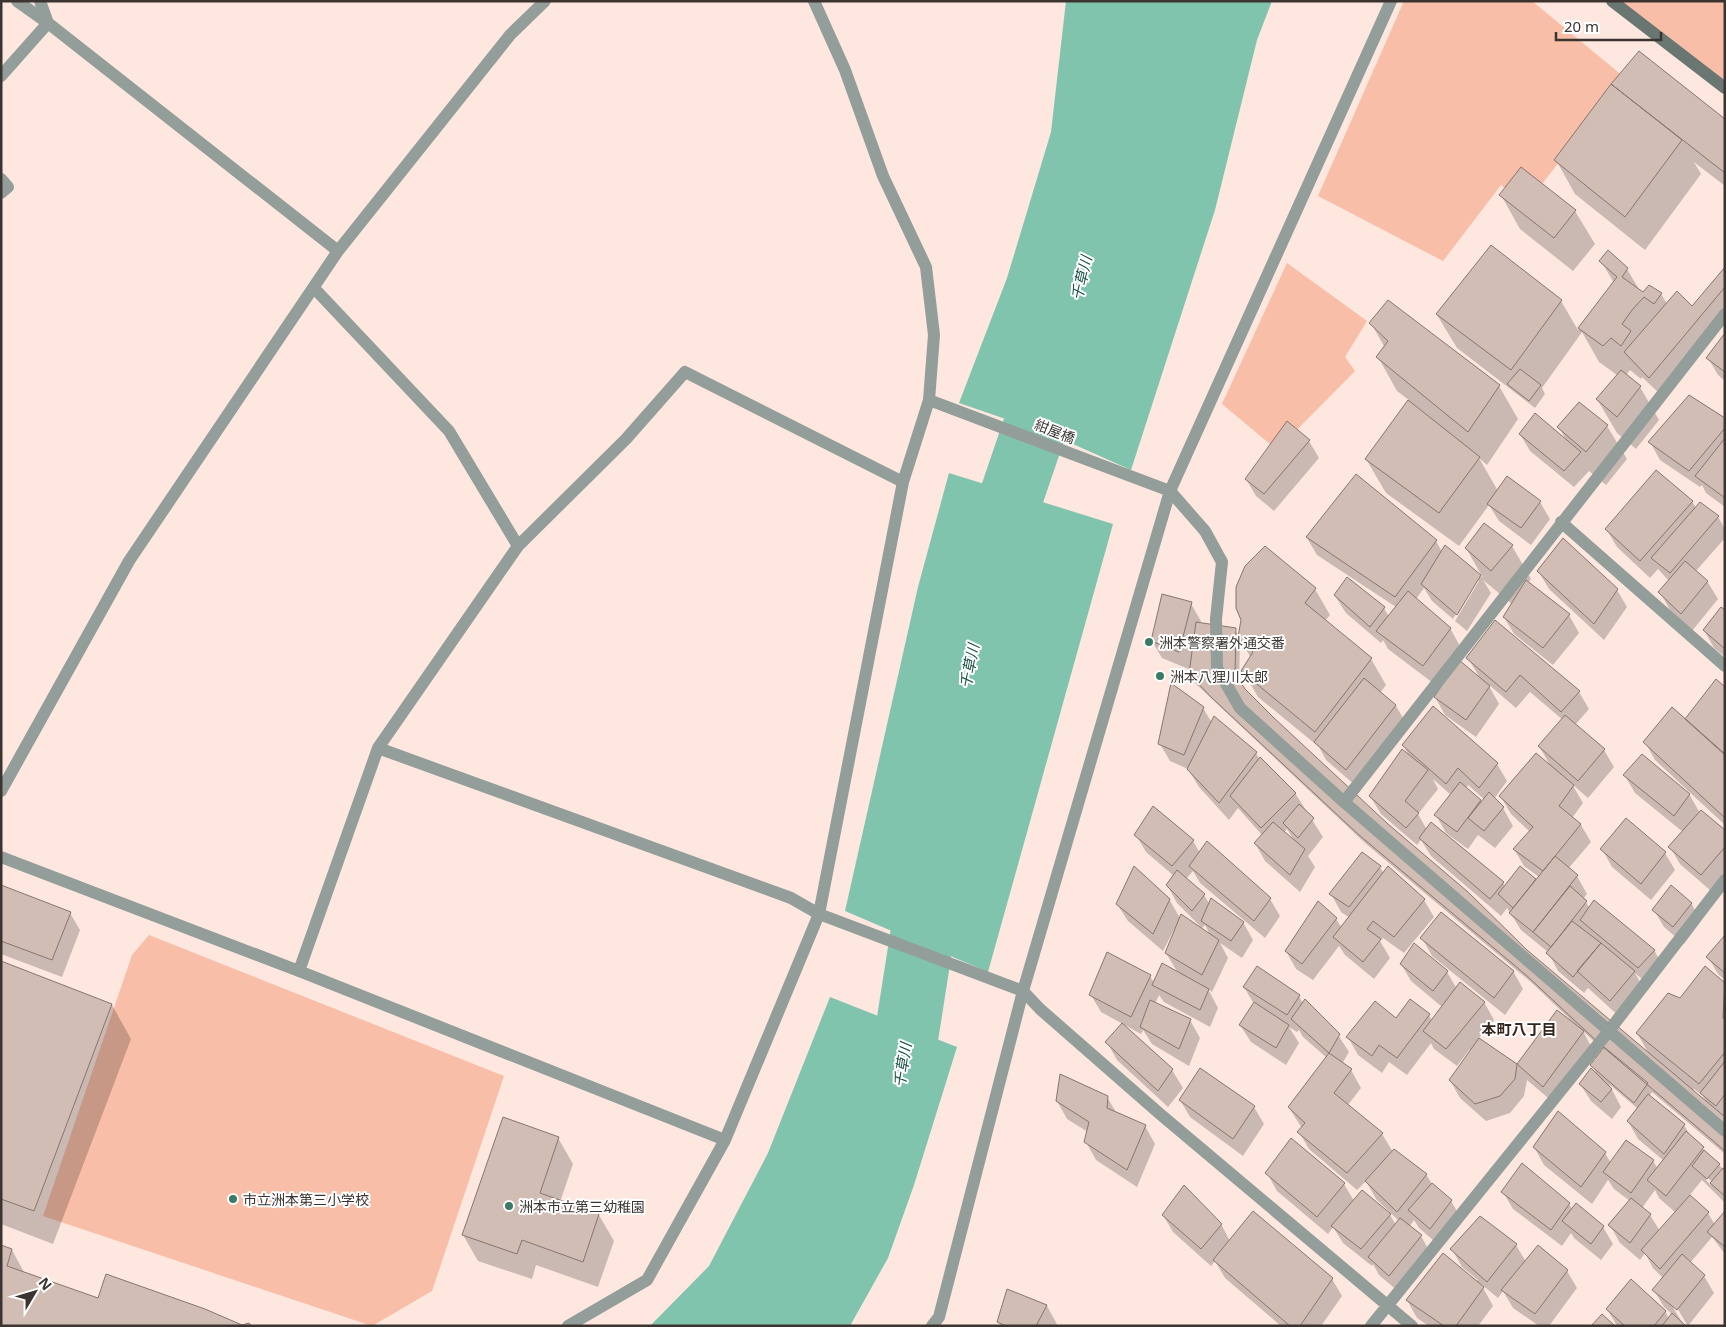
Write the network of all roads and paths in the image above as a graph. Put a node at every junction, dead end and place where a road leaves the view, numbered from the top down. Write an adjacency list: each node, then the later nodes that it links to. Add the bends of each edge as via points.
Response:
1 (17, 1): 7 (street)
2 (40, 1): 7 (street)
3 (545, 1): 12 (street, via 510,35)
4 (814, 1): 15 (street, via 845,70 883,176 926,267 934,334)
5 (1391, 1): 17 (street)
6 (1612, 1): 9 (main road)
7 (48, 23): 8 (street); 12 (street)
8 (1, 76)
9 (1725, 88)
10 (1, 179): 11 (street, via 8,187)
11 (1, 193)
12 (338, 251): 13 (street)
13 (314, 288): 19 (street, via 449,431); 22 (street, via 128,561)
14 (1725, 314): 18 (street)
15 (930, 400): 16 (street); 17 (street, 紺屋橋)
16 (903, 482): 19 (street, via 685,372 626,439); 26 (street)
17 (1170, 491): 23 (street, via 1205,531 1222,562 1216,619 1217,668 1240,708); 28 (street)
18 (1561, 522): 20 (street); 23 (street)
19 (518, 546): 21 (street)
20 (1725, 666)
21 (378, 748): 26 (street, via 791,898); 27 (street)
22 (1, 791)
23 (1344, 802): 29 (street)
24 (1, 856): 27 (street)
25 (1725, 880): 29 (street)
26 (819, 914): 28 (street); 31 (street)
27 (299, 971): 31 (street)
28 (1024, 991): 32 (street, via 1040,1009 1160,1114); 34 (street, via 939,1317)
29 (1608, 1032): 30 (street); 32 (street)
30 (1725, 1131)
31 (725, 1140): 33 (street, via 647,1280)
32 (1388, 1305): 35 (street); 36 (street)
33 (568, 1326)
34 (932, 1326)
35 (1371, 1326)
36 (1412, 1326)

